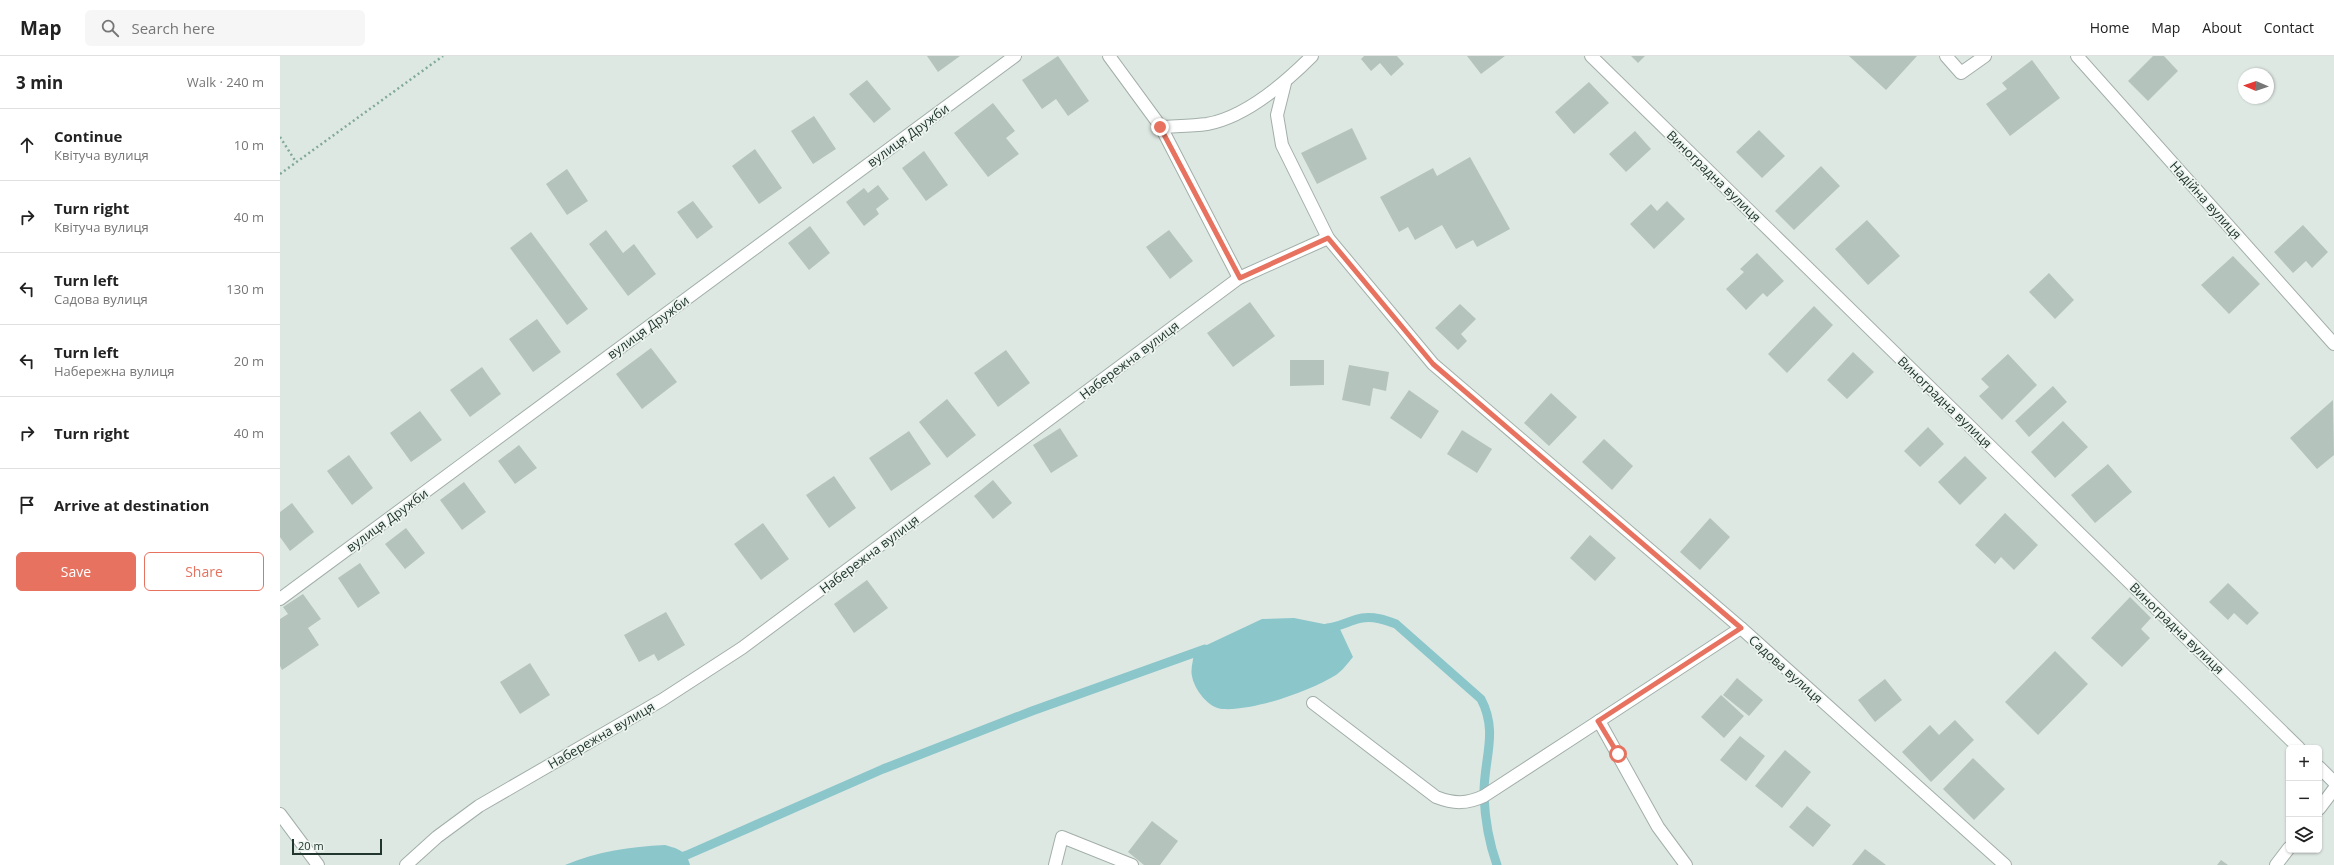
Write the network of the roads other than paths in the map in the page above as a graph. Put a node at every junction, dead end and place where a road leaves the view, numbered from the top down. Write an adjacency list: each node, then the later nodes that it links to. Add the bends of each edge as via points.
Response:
1 (1016, 56): 13 (street, вулиця Дружби)
2 (1109, 56): 9 (street)
3 (1312, 56): 8 (street)
4 (1591, 56): 17 (street, Виноградна вулиця)
5 (1946, 56): 6 (street, via 1961,73)
6 (1985, 56)
7 (2077, 56): 12 (street, Надійна вулиця)
8 (1285, 83): 9 (street, via 1241,111 1208,124); 10 (street, Садова вулиця, via 1277,115 1282,145)
9 (1160, 127): 11 (street)
10 (1328, 238): 11 (street, Набережна вулиця); 14 (street, Садова вулиця, via 1433,364)
11 (1240, 278): 25 (street, Набережна вулиця, via 742,648 662,700 479,806 437,836)
12 (2334, 344)
13 (280, 599)
14 (1741, 628): 16 (street); 29 (street, Садова вулиця)
15 (1313, 703): 16 (street, via 1436,797 1452,803 1471,802 1484,796)
16 (1598, 721): 28 (street, via 1658,827)
17 (2297, 745)
18 (2322, 770): 19 (street)
19 (2334, 782)
20 (2334, 789): 21 (street)
21 (2322, 805)
22 (280, 814): 24 (street)
23 (2286, 852): 30 (street)
24 (318, 865)
25 (406, 865)
26 (1055, 865): 27 (street, via 1062,837)
27 (1132, 865)
28 (1686, 865)
29 (2005, 865)
30 (2276, 865)

